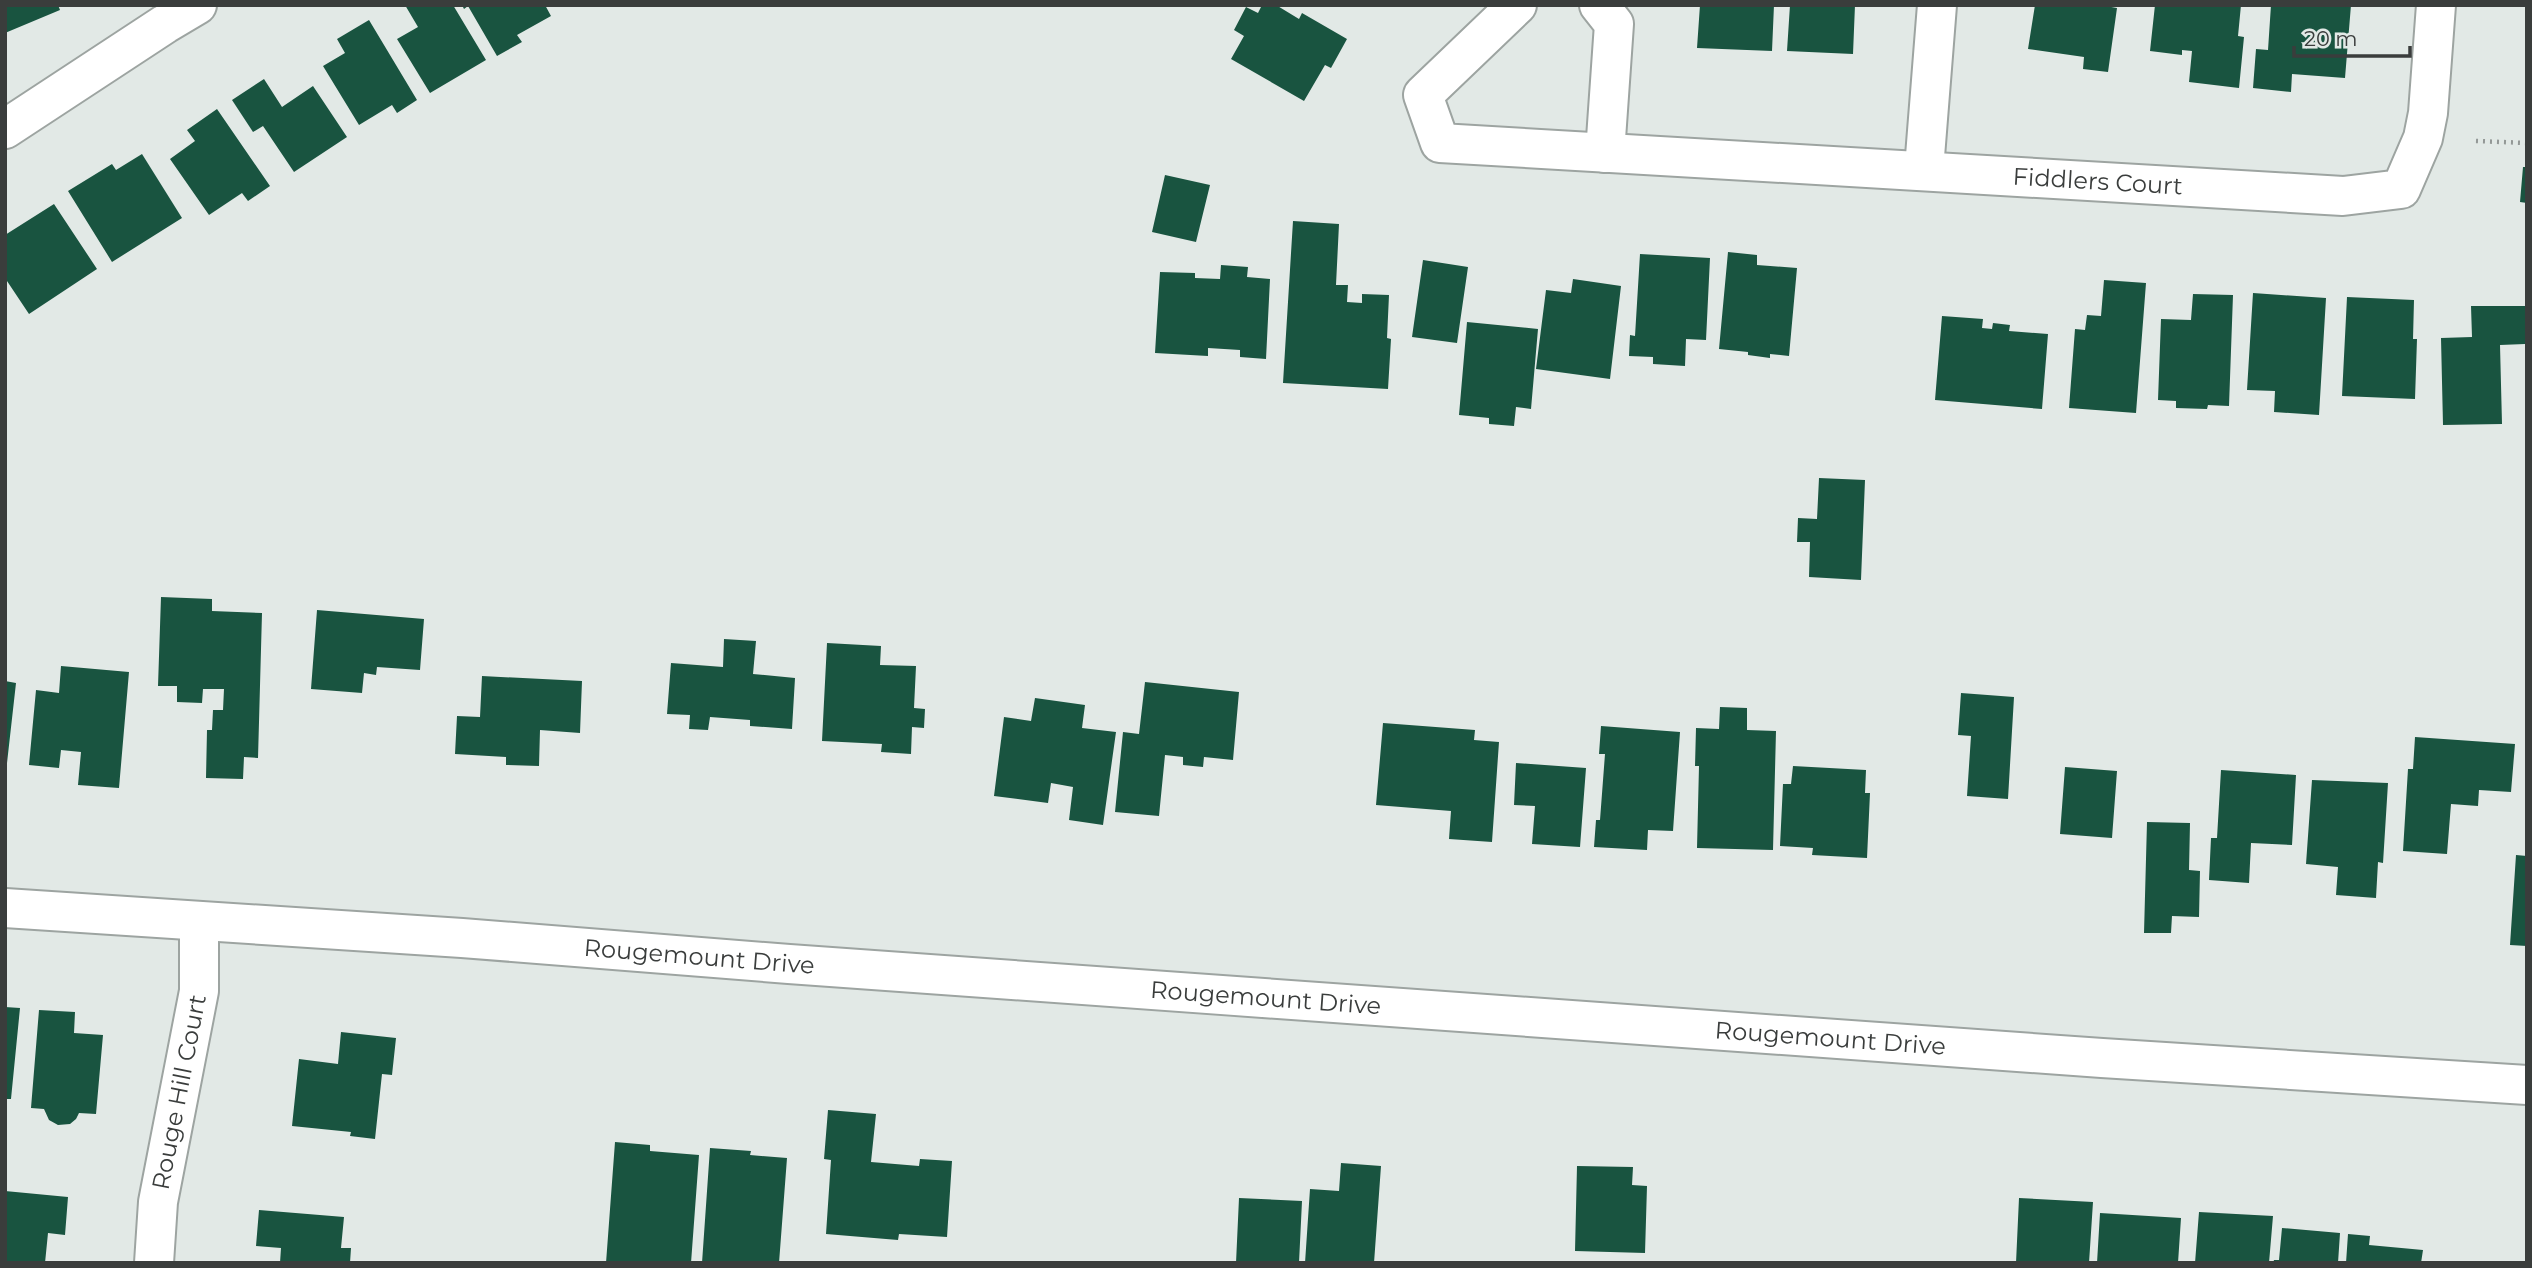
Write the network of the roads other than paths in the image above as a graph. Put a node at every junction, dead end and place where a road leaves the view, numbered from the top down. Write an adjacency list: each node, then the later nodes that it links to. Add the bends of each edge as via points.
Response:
1 (1517, 5): 7 (street, Fiddlers Court, via 1423,95 1440,143)
2 (1599, 5): 7 (street, via 1614,24)
3 (1937, 5): 8 (street)
4 (2436, 5): 8 (street, Fiddlers Court, via 2428,113 2423,138 2401,189 2343,196)
5 (173, 11): 6 (street)
6 (5, 129)
7 (1605, 153): 8 (street, Fiddlers Court)
8 (1924, 169)
9 (5, 908): 10 (street, Rougemount Drive)
10 (198, 921): 11 (street, Rougemount Drive); 12 (street, Rouge Hill Court, via 199,991 158,1202)
11 (2527, 1085)
12 (154, 1263)

